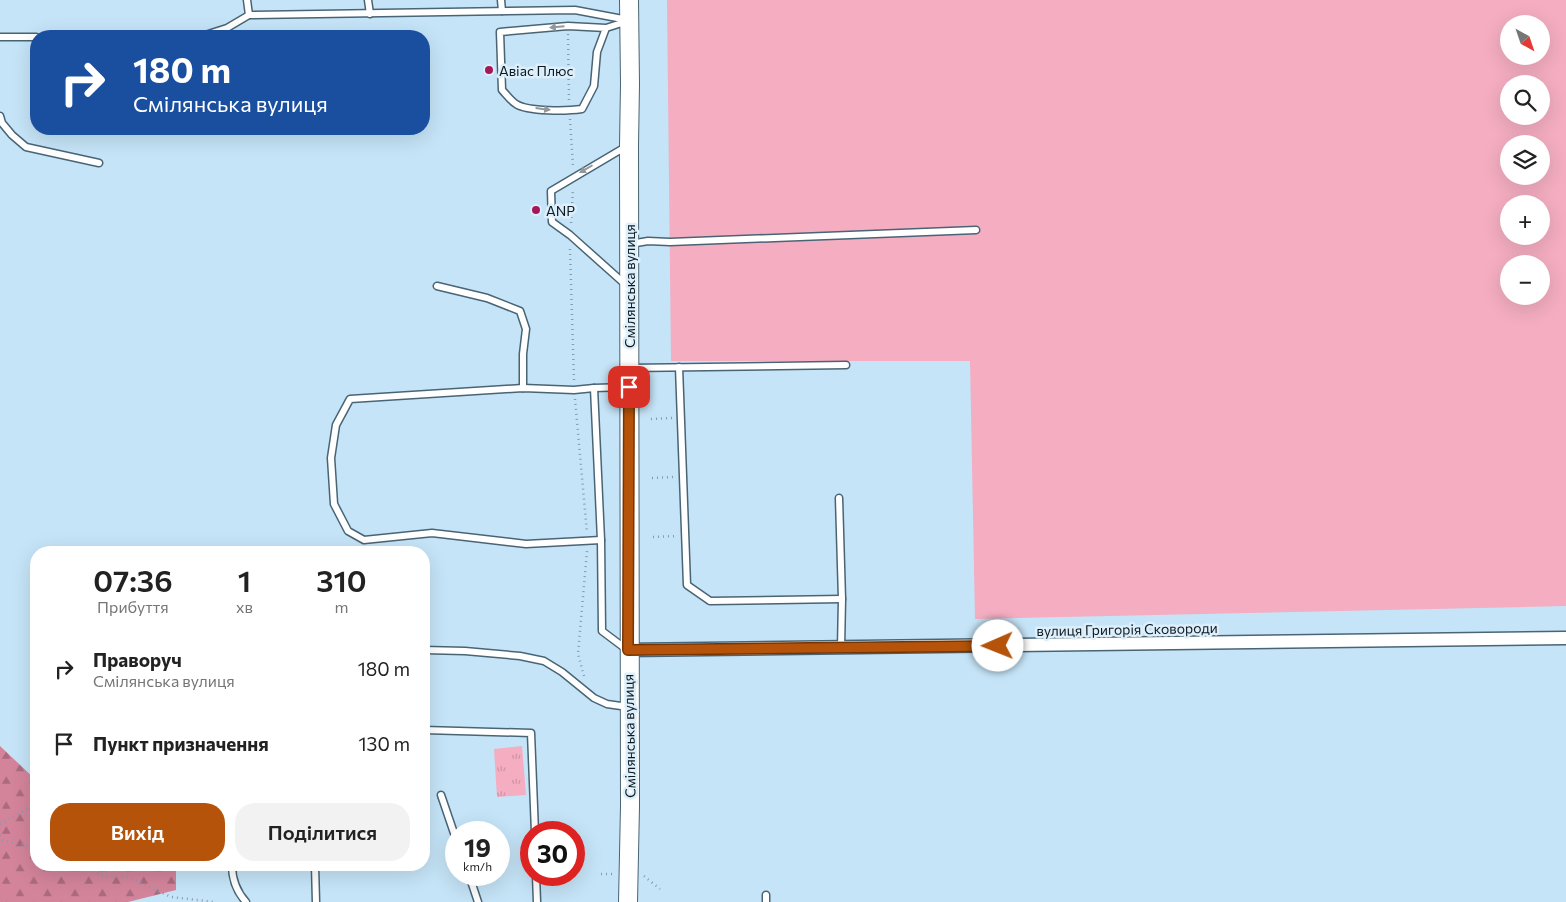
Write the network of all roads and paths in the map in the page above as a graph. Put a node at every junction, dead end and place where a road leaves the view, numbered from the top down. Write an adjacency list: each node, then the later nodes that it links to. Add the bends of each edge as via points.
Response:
1 (247, 0): 7 (lane)
2 (368, 0): 6 (lane)
3 (501, 0): 5 (lane)
4 (629, 0): 8 (main road, Смілянська вулиця)
5 (502, 11): 6 (lane); 8 (lane, via 580,10)
6 (370, 14): 7 (lane)
7 (248, 15): 11 (lane)
8 (629, 20): 10 (lane); 16 (main road, Смілянська вулиця)
9 (568, 26): 10 (lane); 14 (path); 14 (lane, one-way to 14, via 500,32 502,90 517,105)
10 (606, 28): 14 (lane, via 597,52 594,86 582,109)
11 (221, 30)
12 (0, 37): 13 (lane)
13 (30, 37)
14 (569, 111): 18 (path)
15 (0, 116): 17 (lane, via 12,135 26,148)
16 (628, 145): 18 (lane, one-way to 18); 21 (main road, Смілянська вулиця)
17 (99, 163)
18 (574, 176): 20 (path); 20 (lane, via 551,191 552,222)
19 (976, 230): 21 (lane)
20 (570, 235): 23 (lane); 30 (path)
21 (629, 244): 23 (main road, Смілянська вулиця)
22 (437, 286): 28 (lane, via 487,298 520,311 526,329)
23 (629, 287): 26 (main road, Смілянська вулиця)
24 (846, 365): 25 (lane)
25 (679, 367): 26 (lane); 31 (lane)
26 (629, 368): 27 (main road, Смілянська вулиця)
27 (629, 387): 29 (lane); 44 (main road, Смілянська вулиця)
28 (523, 388): 30 (lane); 38 (lane, via 350,399 336,424 331,458 334,504 348,531 364,540 432,533 526,544)
29 (594, 388): 30 (lane); 39 (lane)
30 (574, 390): 38 (path)
31 (681, 418): 32 (path); 33 (lane)
32 (651, 419)
33 (683, 476): 34 (path); 36 (lane)
34 (652, 478)
35 (839, 498): 40 (lane)
36 (685, 535): 37 (path); 40 (lane, via 687,585 710,602)
37 (653, 537)
38 (588, 540): 39 (lane); 45 (path, via 578,654)
39 (601, 540): 44 (lane, via 602,631)
40 (842, 599): 42 (lane)
41 (1566, 638): 42 (street, вулиця Григорія Сковороди)
42 (841, 648): 44 (street, вулиця Григорія Сковороди)
43 (430, 650): 45 (lane, via 520,656 544,661)
44 (628, 650): 46 (main road, Смілянська вулиця)
45 (594, 698): 46 (lane, via 607,704)
46 (629, 707): 69 (main road, Смілянська вулиця)
47 (430, 730): 51 (lane, via 531,733)
48 (441, 796): 50 (lane)
49 (30, 807): 52 (path)
50 (450, 821)
51 (535, 821)
52 (0, 824)
53 (0, 835): 54 (path, via 3,840)
54 (30, 847)
55 (92, 871): 64 (path, via 106,877 129,877 171,897)
56 (232, 871): 65 (lane, via 239,894)
57 (315, 871): 66 (lane)
58 (601, 874): 59 (path)
59 (614, 874)
60 (641, 874): 63 (path)
61 (473, 886): 67 (lane)
62 (536, 886): 68 (lane)
63 (660, 889)
64 (215, 902)
65 (246, 902)
66 (316, 902)
67 (478, 902)
68 (537, 902)
69 (628, 902)

